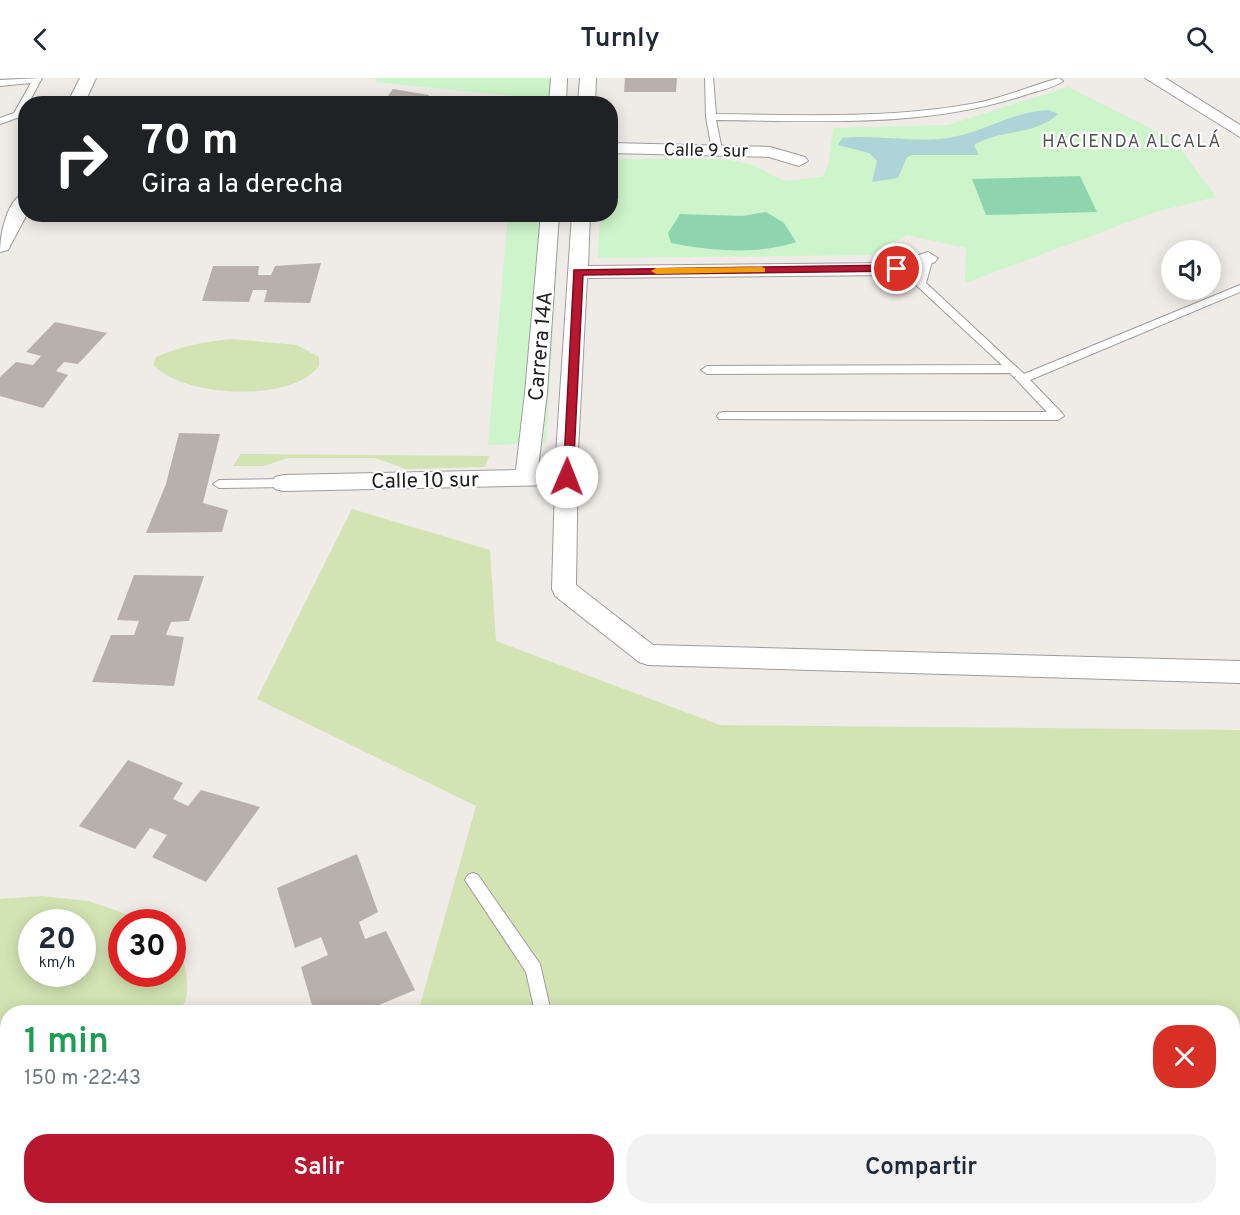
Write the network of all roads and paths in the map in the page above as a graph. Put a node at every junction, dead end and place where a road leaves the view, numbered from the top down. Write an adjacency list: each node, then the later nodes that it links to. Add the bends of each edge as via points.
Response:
1 (88, 78): 10 (street)
2 (559, 78): 11 (street)
3 (588, 78): 12 (street)
4 (709, 78): 14 (lane)
5 (1153, 78): 16 (street)
6 (37, 79): 8 (lane); 9 (lane)
7 (1059, 81): 14 (lane, via 974,107 902,116 845,120)
8 (0, 84)
9 (28, 96)
10 (79, 96)
11 (558, 96)
12 (587, 96)
13 (18, 113): 15 (lane)
14 (711, 117): 18 (lane)
15 (0, 121)
16 (1240, 132)
17 (618, 148): 18 (street, Calle 9 sur)
18 (717, 150): 19 (street, Calle 9 sur, via 770,152)
19 (799, 161)
20 (18, 213): 23 (street)
21 (549, 222): 32 (street, Carrera 14A)
22 (581, 222): 25 (street, Carrera 14A)
23 (0, 247)
24 (928, 258): 25 (street, via 897,269); 27 (lane, via 921,284)
25 (578, 272): 31 (street, Carrera 14A)
26 (1240, 288): 29 (lane)
27 (1013, 369): 28 (lane); 29 (lane)
28 (707, 370)
29 (1022, 379): 30 (lane, via 1058,417)
30 (723, 416)
31 (567, 477): 32 (street, Calle 10 sur); 35 (street, Carrera 14A, via 564,589 648,655)
32 (526, 478): 33 (street, Calle 10 sur)
33 (283, 483): 34 (lane)
34 (219, 484)
35 (1240, 672)
36 (473, 880): 37 (lane, via 534,969)
37 (542, 1005)

